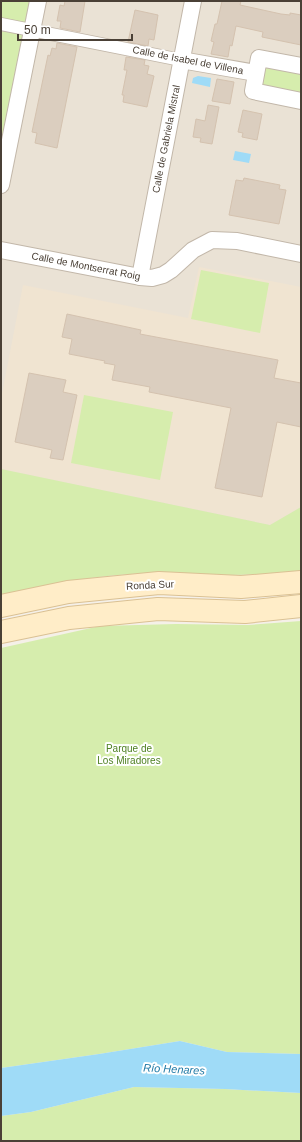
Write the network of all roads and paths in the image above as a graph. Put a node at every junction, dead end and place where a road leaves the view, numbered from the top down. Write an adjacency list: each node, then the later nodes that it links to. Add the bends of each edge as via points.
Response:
1 (38, 1): 4 (street)
2 (193, 1): 5 (street, Calle de Gabriela Mistral)
3 (1, 24): 4 (street, Calle de Isabel de Villena)
4 (32, 30): 5 (street, Calle de Isabel de Villena); 9 (street)
5 (181, 60): 7 (street, Calle de Isabel de Villena); 12 (street, Calle de Gabriela Mistral)
6 (301, 66): 7 (street, Calle de Isabel de Villena, via 259,58)
7 (256, 73): 8 (street, Calle de Isabel de Villena, via 253,91)
8 (301, 101)
9 (1, 185)
10 (1, 250): 12 (street, Calle de Montserrat Roig)
11 (301, 254): 12 (street, Calle de Montserrat Roig, via 237,241 212,240 193,250 163,275 152,278)
12 (140, 277)
13 (301, 582): 14 (main road, Ronda Sur, via 241,587 159,583 68,592)
14 (1, 606)
15 (301, 606): 16 (main road, via 244,612 158,609 69,618)
16 (1, 632)

